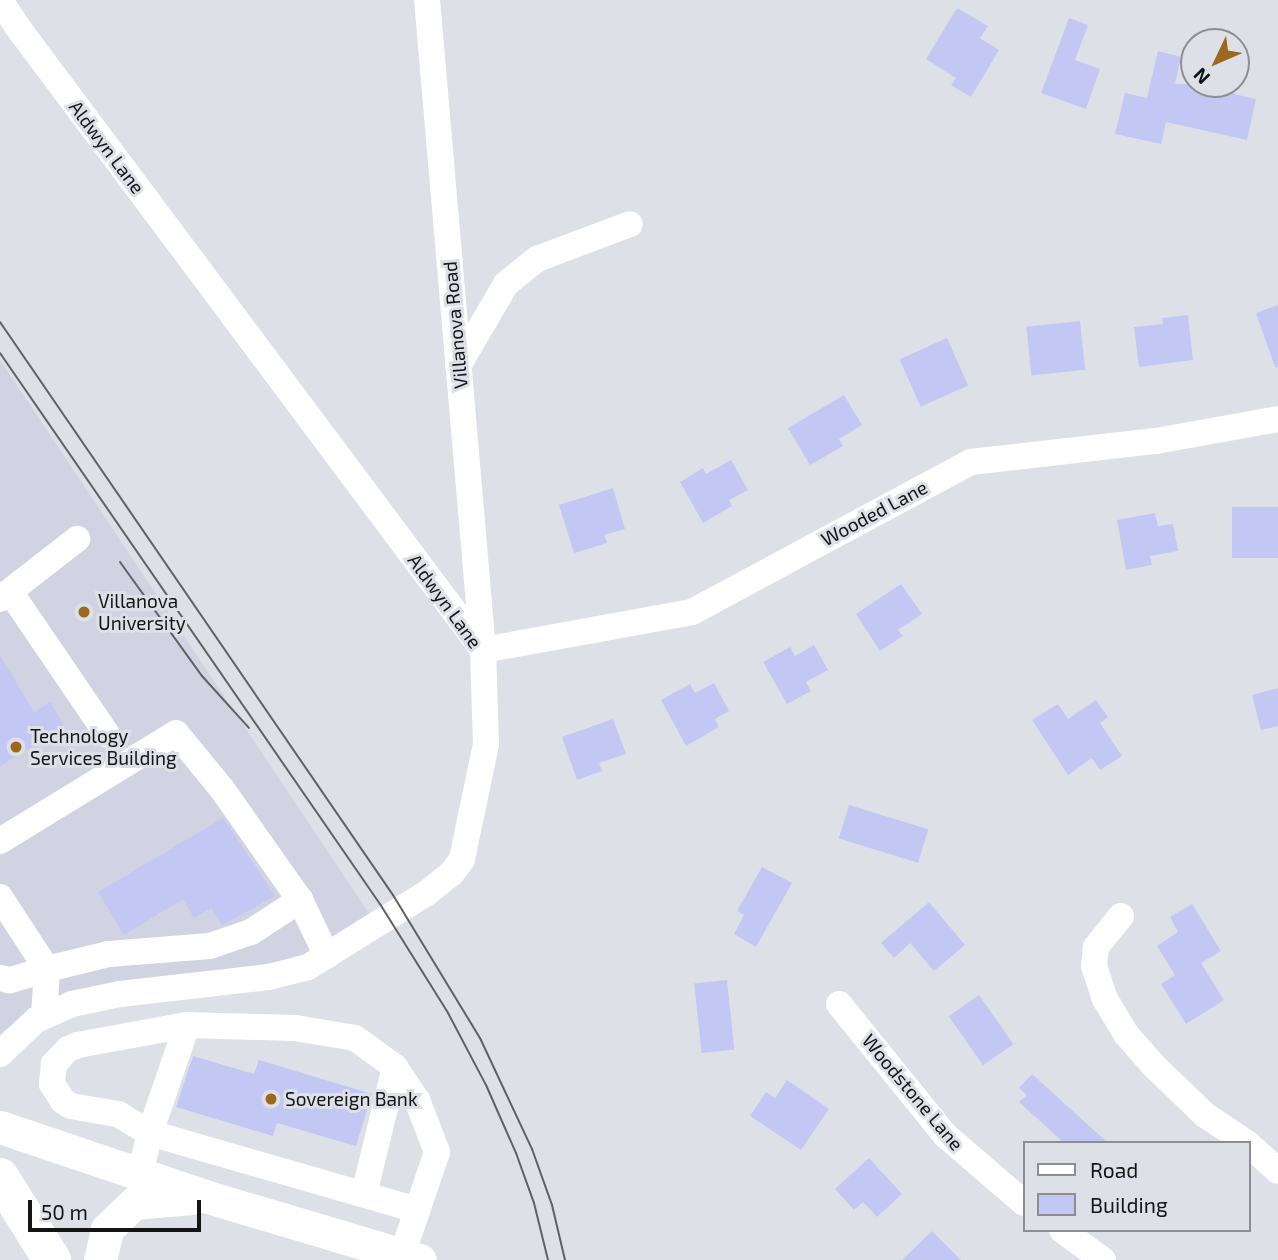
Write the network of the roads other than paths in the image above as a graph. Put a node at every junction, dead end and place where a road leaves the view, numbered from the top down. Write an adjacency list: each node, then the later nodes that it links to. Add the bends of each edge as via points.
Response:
1 (1, 0): 8 (street, Aldwyn Lane)
2 (427, 0): 4 (street, Villanova Road)
3 (630, 224): 4 (street, via 537,259 506,284)
4 (458, 366): 8 (street, Villanova Road)
5 (1278, 419): 8 (street, Wooded Lane, via 1156,441 971,462 692,612)
6 (77, 539): 7 (street)
7 (5, 596): 9 (street)
8 (483, 650): 14 (street, Aldwyn Lane, via 486,744 462,859 427,893)
9 (107, 734)
10 (0, 841): 12 (street, via 176,733 222,789)
11 (0, 897): 15 (street)
12 (300, 901): 14 (street); 15 (street, via 251,932 210,946 109,954)
13 (1121, 916): 24 (street, via 1096,947 1094,966 1105,999 1126,1034 1153,1065 1205,1115)
14 (327, 956): 18 (street, Aldwyn Lane, via 309,967 269,977 111,996)
15 (47, 969): 16 (street, via 10,980); 18 (street)
16 (0, 978)
17 (839, 1004): 31 (street, Woodstone Lane, via 945,1135)
18 (44, 1016): 20 (street, Aldwyn Lane)
19 (187, 1025): 21 (street, via 322,1031 355,1038); 23 (street); 23 (street, via 78,1045 54,1064 52,1084 62,1101 118,1114)
20 (0, 1055)
21 (395, 1067): 29 (street); 32 (street, via 418,1100 437,1152)
22 (0, 1127): 27 (main road)
23 (150, 1133): 27 (street); 29 (street)
24 (1244, 1141)
25 (1250, 1146): 26 (street)
26 (1278, 1171)
27 (140, 1174): 30 (main road)
28 (0, 1177): 35 (highway)
29 (363, 1195): 32 (street)
30 (208, 1197): 34 (main road); 36 (main road, via 134,1203 107,1229)
31 (1023, 1202)
32 (417, 1210): 34 (street)
33 (1065, 1232): 37 (street)
34 (411, 1257)
35 (52, 1260)
36 (100, 1260)
37 (1103, 1260)

